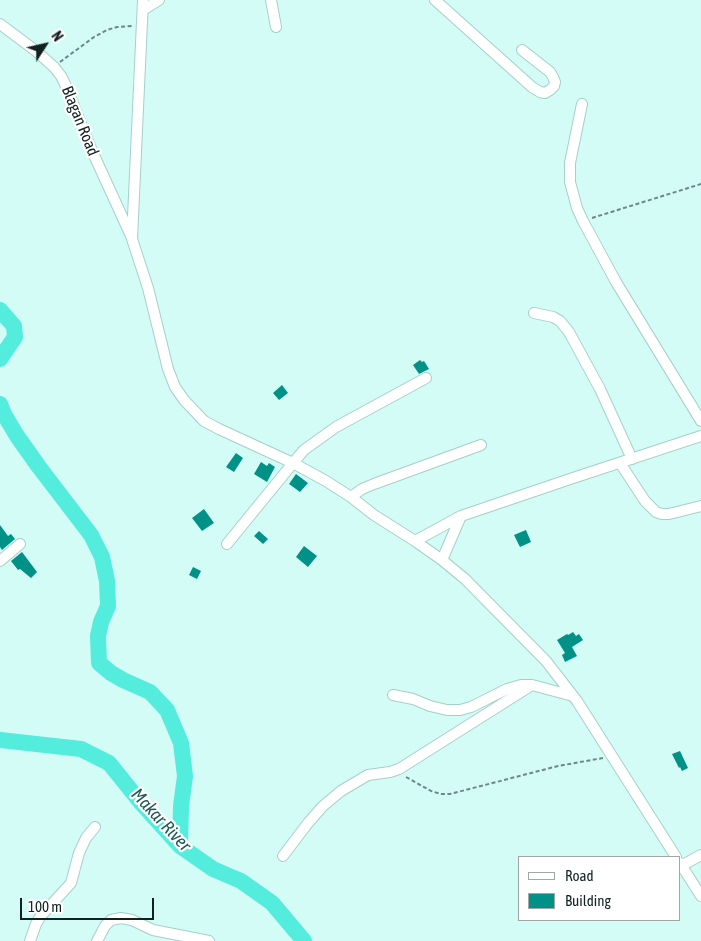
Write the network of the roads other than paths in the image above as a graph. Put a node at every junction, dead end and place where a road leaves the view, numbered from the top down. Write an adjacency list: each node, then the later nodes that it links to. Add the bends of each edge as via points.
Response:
1 (158, 0): 4 (street)
2 (271, 0): 6 (street)
3 (435, 0): 7 (street, via 532,86 540,92 550,90 555,82 550,72)
4 (143, 5): 9 (street)
5 (0, 24): 9 (street, Blagan Road, via 36,51 61,76)
6 (276, 27)
7 (522, 50)
8 (582, 104): 12 (street, via 570,163 575,202 626,298)
9 (132, 239): 16 (street, via 168,370 184,400 204,421)
10 (534, 313): 15 (street, via 553,317 569,332)
11 (426, 378): 16 (street, via 336,427)
12 (701, 421)
13 (701, 436): 15 (street)
14 (481, 445): 18 (street, via 374,484)
15 (632, 459): 17 (street)
16 (292, 463): 18 (street); 23 (street)
17 (620, 463): 19 (street, via 656,512 669,514); 20 (street)
18 (352, 497): 21 (street)
19 (701, 506)
20 (461, 516): 21 (street); 24 (street)
21 (415, 541): 24 (street)
22 (20, 544): 25 (street)
23 (227, 544)
24 (442, 560): 28 (street, via 494,607 546,661)
25 (0, 561)
26 (532, 685): 27 (street, via 507,688 460,710 447,710); 28 (street); 31 (street, via 400,769 368,775 341,791 323,806)
27 (393, 695)
28 (573, 696): 32 (street)
29 (95, 827): 36 (street, via 79,853 71,883 40,917)
30 (701, 855): 33 (street)
31 (283, 856)
32 (675, 856)
33 (681, 861)
34 (681, 865): 35 (street)
35 (701, 896)
36 (30, 941)
37 (97, 941): 38 (street, via 111,920 121,918 153,930)
38 (209, 941)

